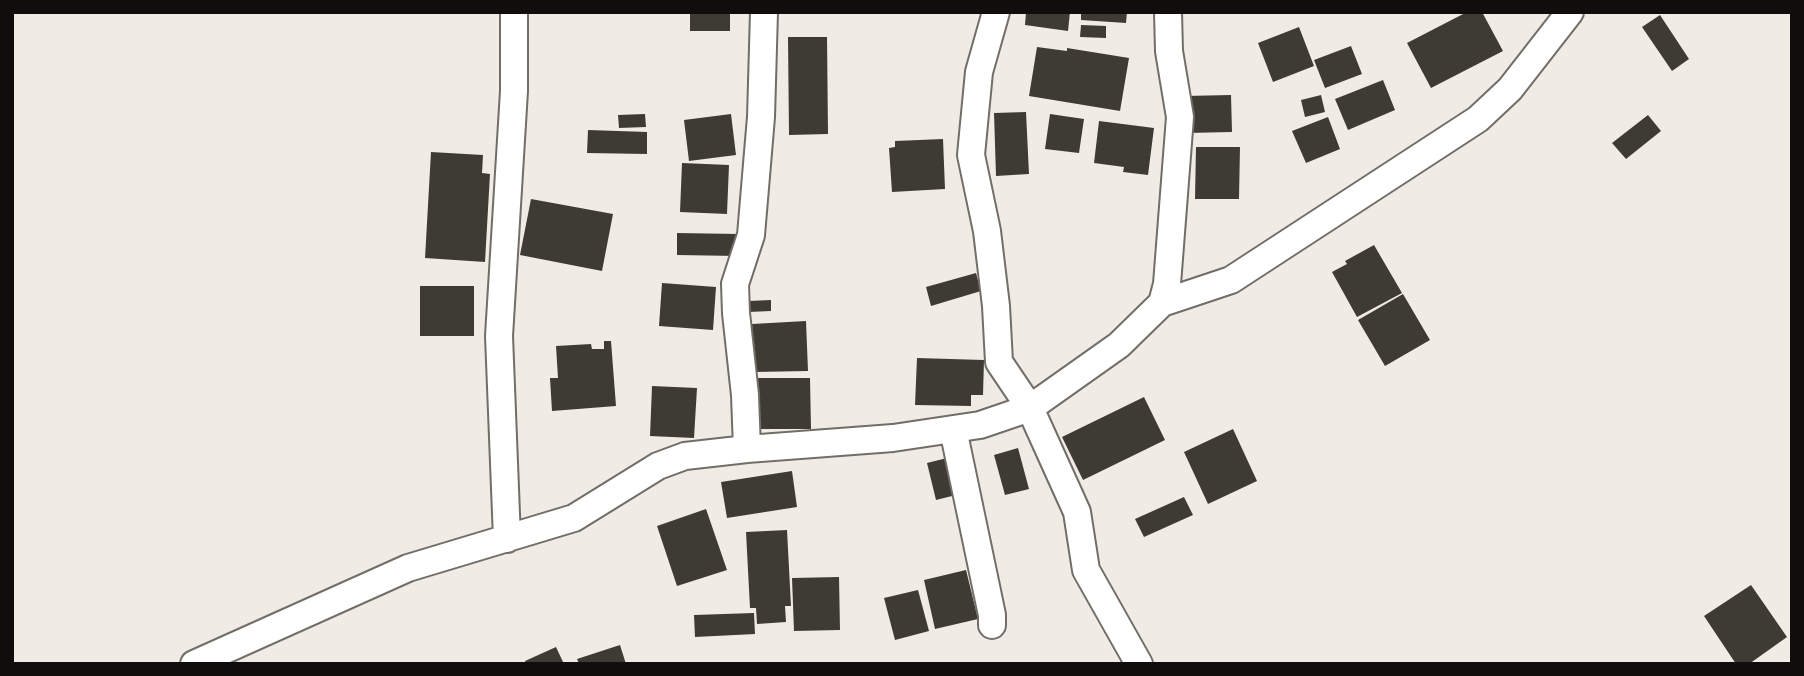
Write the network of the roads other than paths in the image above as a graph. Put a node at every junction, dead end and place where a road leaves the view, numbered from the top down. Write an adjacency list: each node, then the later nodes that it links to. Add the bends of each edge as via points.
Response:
1 (514, 12): 10 (street, via 514,91 499,336)
2 (764, 12): 9 (street, via 751,235 735,284)
3 (996, 12): 7 (street, via 979,72 971,155 987,231 999,362)
4 (1168, 12): 6 (street, via 1180,117)
5 (1570, 12): 6 (street, via 1510,89 1478,119 1231,280)
6 (1162, 303): 7 (street, via 1119,345)
7 (1030, 408): 8 (street); 13 (street, via 1077,512 1086,570)
8 (953, 429): 9 (street); 11 (street)
9 (747, 449): 10 (street, via 685,456 658,466 574,518)
10 (507, 539): 12 (street, via 408,568)
11 (992, 625)
12 (194, 664)
13 (1139, 664)

